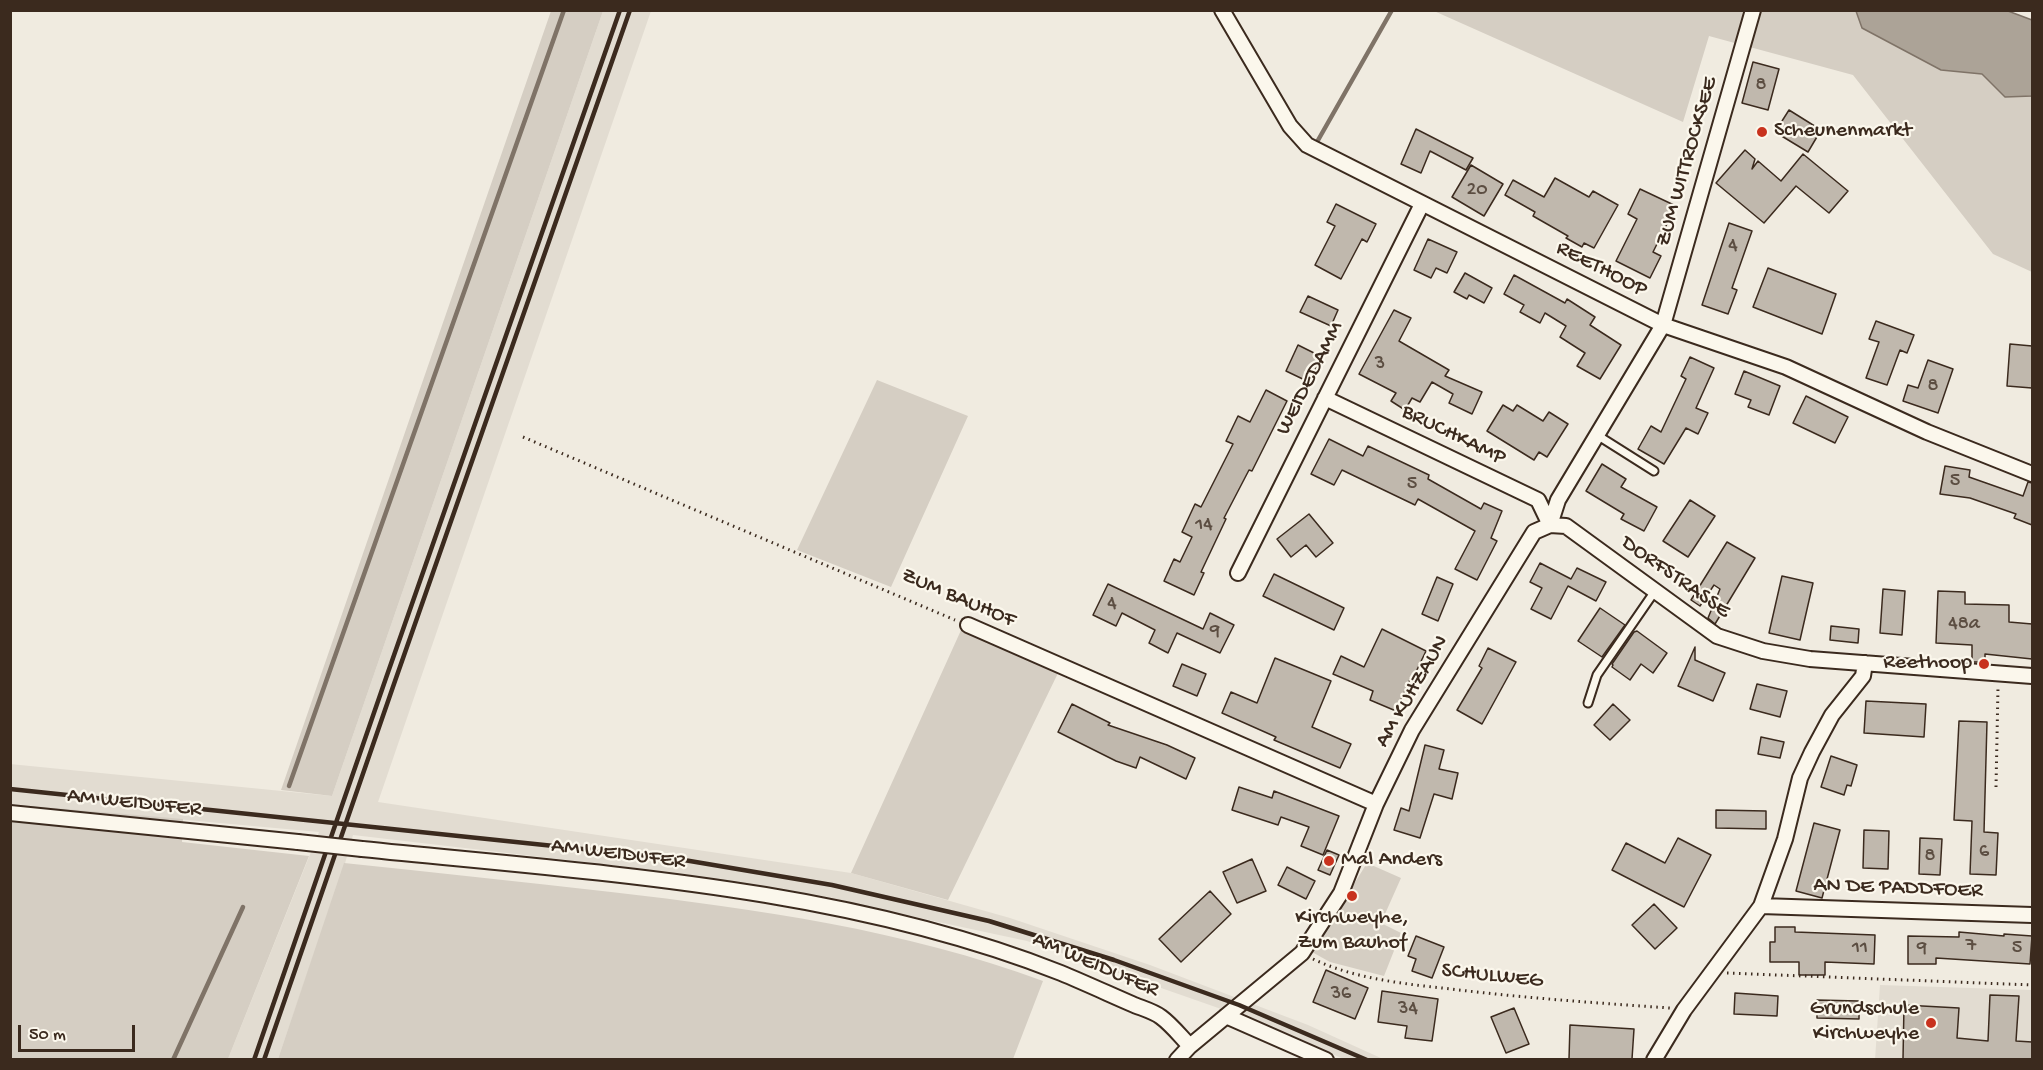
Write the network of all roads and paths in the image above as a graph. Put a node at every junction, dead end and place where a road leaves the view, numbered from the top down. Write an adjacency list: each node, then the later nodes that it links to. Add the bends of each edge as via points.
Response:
1 (1222, 10): 3 (street, REETHOOP, via 1290,126 1307,145)
2 (1753, 10): 4 (street, ZUM WITTROCKSEE)
3 (1422, 204): 4 (street, REETHOOP); 5 (street, WEIDEDAMM)
4 (1663, 325): 6 (street); 9 (street, REETHOOP, via 1786,367 1927,432)
5 (1325, 398): 10 (street, BRUCHKAMP, via 1538,500); 11 (street, WEIDEDAMM)
6 (1597, 435): 8 (lane); 10 (street, via 1558,500)
7 (523, 437): 13 (path, ZUM BAUHOF)
8 (1654, 471)
9 (2032, 474)
10 (1550, 525): 12 (street, DORFSTRASSE, via 1566,526); 19 (street, AM KUHZAUN, via 1534,532 1412,730)
11 (1238, 573)
12 (1655, 591): 14 (street, DORFSTRASSE, via 1717,636 1763,651); 17 (lane, via 1597,675)
13 (968, 625): 19 (street, ZUM BAUHOF)
14 (1865, 663): 15 (street, DORFSTRASSE); 21 (street, via 1863,676 1832,715 1804,769)
15 (1998, 673): 16 (street, DORFSTRASSE); 18 (path)
16 (2032, 676)
17 (1588, 703)
18 (1996, 787)
19 (1376, 804): 23 (street, AM KUHZAUN, via 1341,893)
20 (10, 813): 28 (street, AM WEIDUFER, bridge, via 659,880 805,902 1012,954 1161,1017)
21 (1761, 906): 22 (street, AN DE PADDFOER); 24 (street)
22 (2032, 915)
23 (1302, 953): 26 (path, SCHULWEG, via 1327,966 1394,982 1504,996); 27 (street, AM KUHZAUN)
24 (1711, 972): 25 (path); 26 (street)
25 (2032, 985)
26 (1684, 1010): 31 (street)
27 (1226, 1016): 28 (street, AM KUHZAUN); 30 (street)
28 (1190, 1046): 29 (street, AM KUHZAUN)
29 (1177, 1059)
30 (1326, 1059)
31 (1654, 1059)

